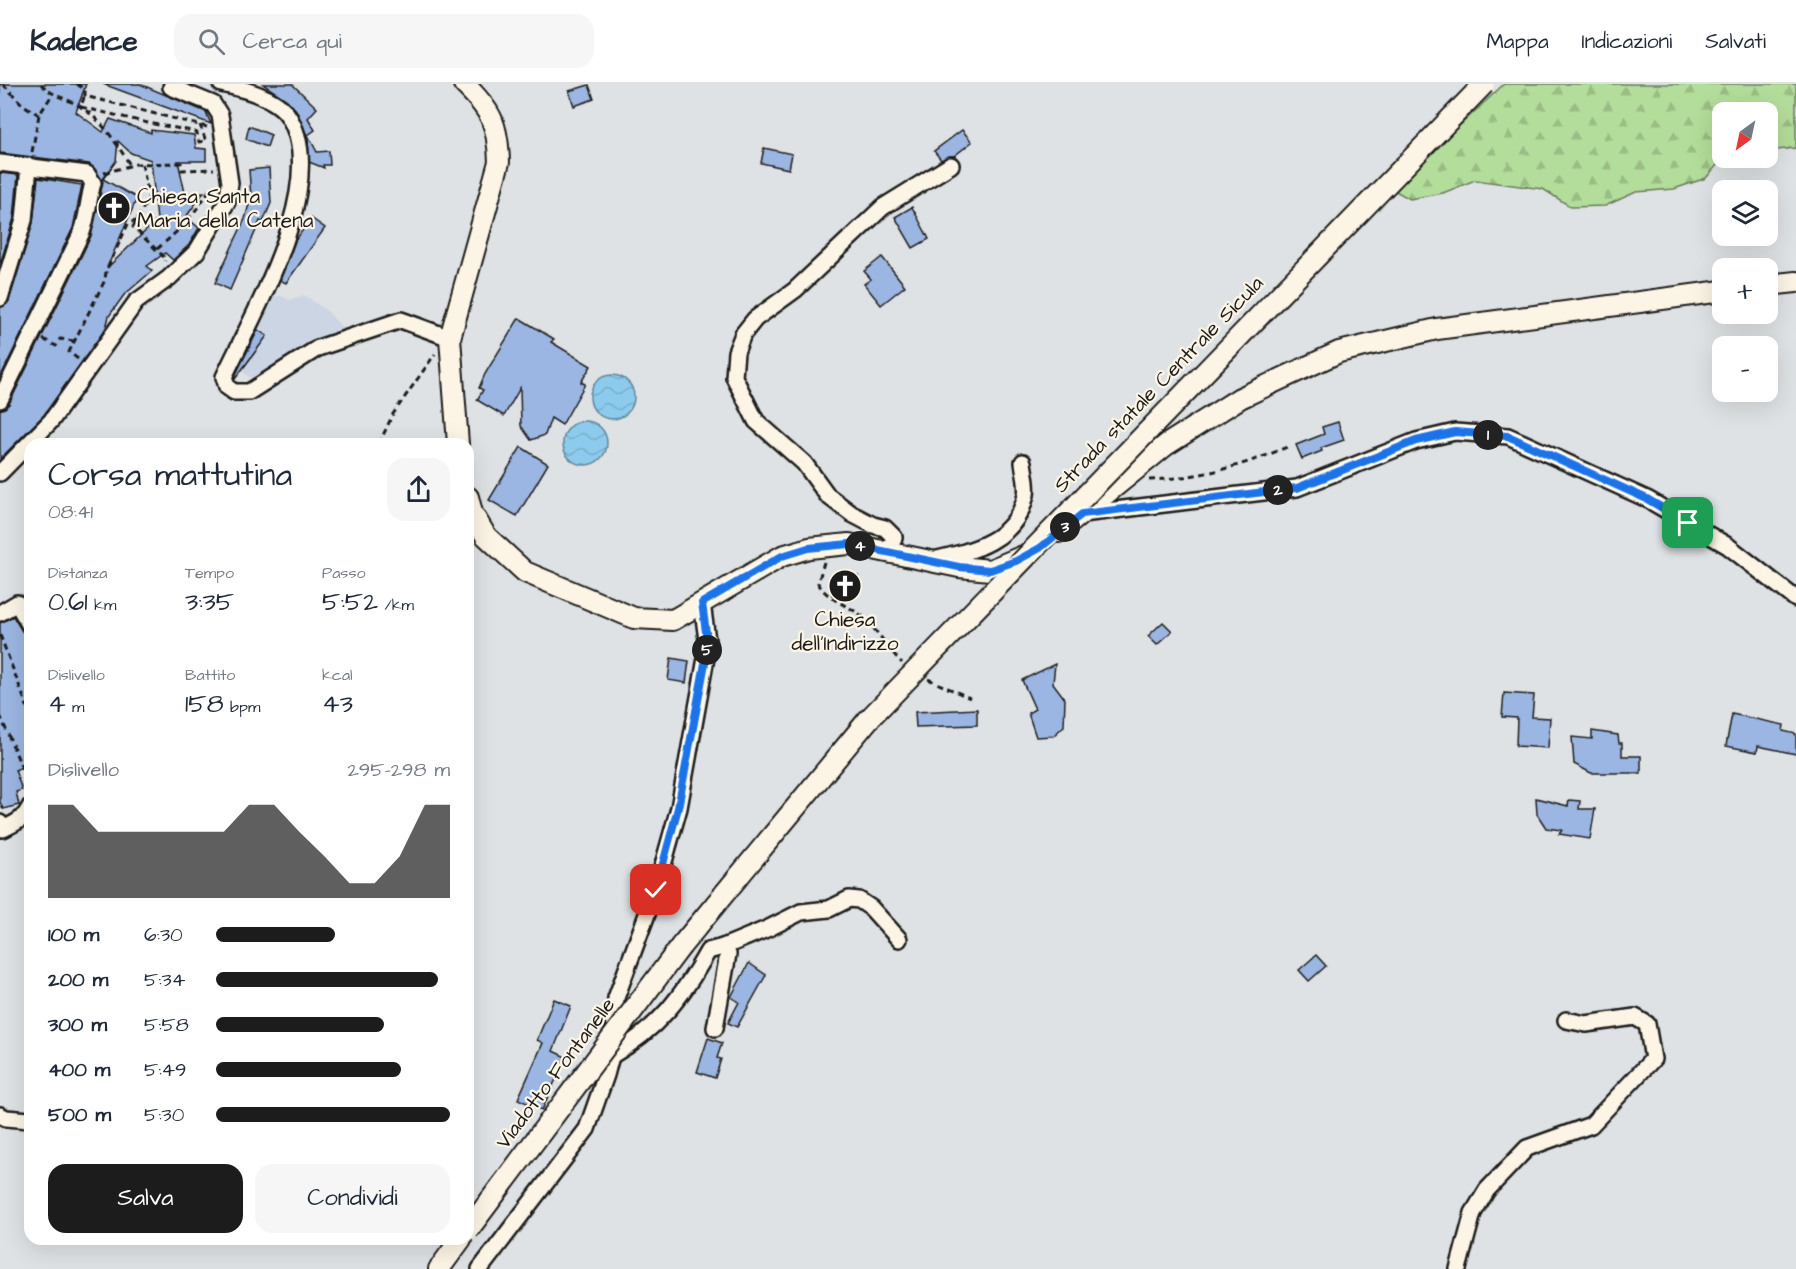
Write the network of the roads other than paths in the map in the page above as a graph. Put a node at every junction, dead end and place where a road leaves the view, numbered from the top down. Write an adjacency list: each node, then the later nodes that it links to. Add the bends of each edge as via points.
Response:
1 (221, 84): 12 (street, via 276,104 287,114 299,151 298,196 288,236 224,377 227,387 234,392 249,392 318,348 401,320)
2 (464, 84): 12 (main road, via 485,104 499,133 499,162)
3 (1484, 84): 30 (main road, Strada statale Centrale Sicula, bridge, via 868,720)
4 (172, 85): 14 (street, via 213,104 220,115 230,183 227,202 196,251 169,278 136,302 51,421)
5 (0, 163): 7 (street)
6 (951, 165): 21 (street, via 883,207 795,290 755,319 742,334 736,352 734,377 756,421 804,463 828,496 852,514 885,528 894,537)
7 (29, 166): 11 (street, via 24,220); 13 (street, via 91,176 93,183 82,232)
8 (1796, 282): 9 (main road)
9 (1778, 284)
10 (1712, 292): 19 (main road, via 1437,329 1339,352 1240,398 1166,445)
11 (0, 298)
12 (450, 344): 15 (main road)
13 (0, 400)
14 (34, 438)
15 (458, 438)
16 (24, 449): 18 (street)
17 (1023, 462): 22 (street, via 1026,493 1015,522 1000,538 968,552)
18 (0, 473)
19 (1082, 514): 22 (main road, via 1040,548 990,570); 23 (street, via 1297,488 1416,441 1455,432 1508,436 1647,499 1728,546)
20 (474, 516): 24 (main road, via 486,536 525,572 634,618 673,620)
21 (890, 550): 22 (main road); 24 (main road, via 849,544 808,548 782,556)
22 (930, 560)
23 (1796, 598)
24 (702, 603): 34 (street, via 708,647 678,808 656,890 616,998)
25 (0, 613): 26 (street, via 17,603)
26 (24, 615)
27 (24, 817): 28 (street)
28 (7, 823)
29 (899, 939): 31 (street, via 871,908 860,900 849,899 830,909 801,912)
30 (681, 946): 37 (main road, Viadotto Fontanelle, bridge)
31 (723, 946): 33 (street, via 728,954); 34 (street, via 708,951 665,1015 632,1044)
32 (1566, 1020): 41 (street, via 1586,1024 1635,1017 1647,1024 1653,1059 1590,1125 1527,1148 1487,1190 1473,1213)
33 (715, 1028)
34 (611, 1056): 40 (street, via 587,1129)
35 (0, 1115): 36 (street)
36 (24, 1120)
37 (474, 1222)
38 (457, 1245): 39 (main road)
39 (439, 1269)
40 (480, 1269)
41 (1458, 1269)

